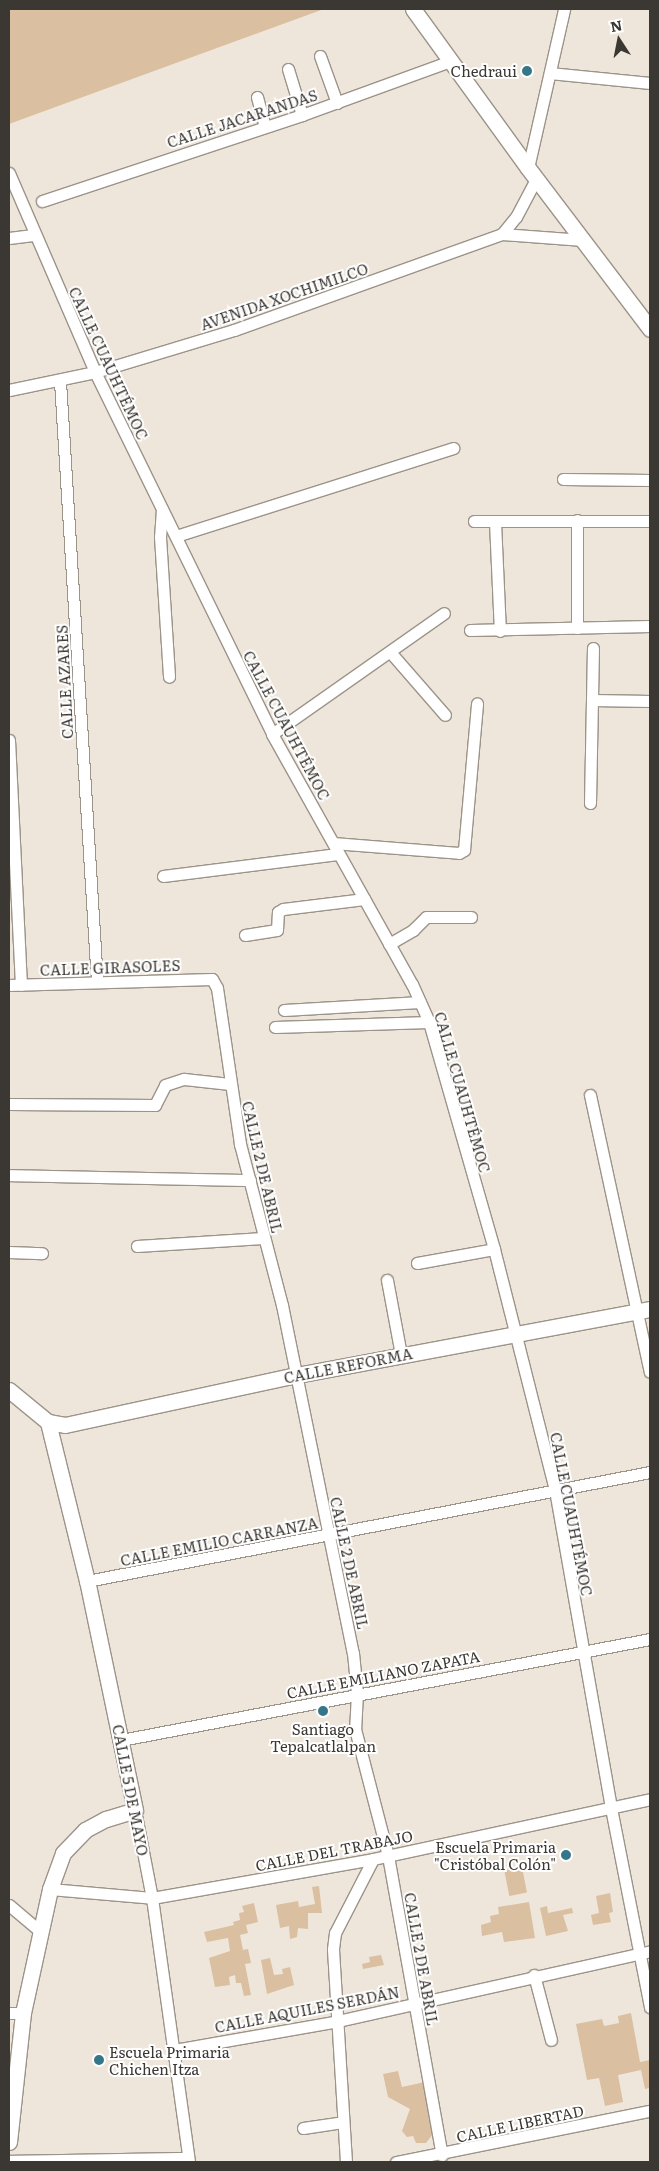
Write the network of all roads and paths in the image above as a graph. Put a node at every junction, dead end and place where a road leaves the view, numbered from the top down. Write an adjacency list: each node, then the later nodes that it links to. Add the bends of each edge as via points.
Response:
1 (413, 9): 4 (street)
2 (564, 9): 6 (street)
3 (320, 56): 9 (street)
4 (450, 62): 9 (street, CALLE JACARANDAS); 13 (street)
5 (288, 69): 10 (street)
6 (550, 73): 7 (street); 13 (street)
7 (650, 83)
8 (257, 97): 11 (street)
9 (337, 103): 10 (street, CALLE JACARANDAS)
10 (302, 115): 11 (street, CALLE JACARANDAS)
11 (266, 126): 15 (street, CALLE JACARANDAS)
12 (9, 173): 14 (street, CALLE CUAUHTÉMOC)
13 (532, 174): 16 (street, via 516,217); 19 (street)
14 (11, 185): 17 (street, CALLE CUAUHTÉMOC)
15 (42, 201)
16 (502, 234): 19 (street); 21 (street, AVENIDA XOCHIMILCO, via 234,330)
17 (33, 235): 18 (street); 21 (street, CALLE CUAUHTÉMOC)
18 (9, 238)
19 (583, 240): 20 (street)
20 (650, 329)
21 (95, 372): 22 (street, AVENIDA XOCHIMILCO); 27 (street, CALLE CUAUHTÉMOC)
22 (60, 381): 23 (street, AVENIDA XOCHIMILCO); 55 (street, CALLE AZARES)
23 (9, 390)
24 (452, 448): 32 (street)
25 (563, 479): 26 (street)
26 (650, 480)
27 (162, 507): 32 (street, CALLE CUAUHTÉMOC); 40 (street, via 160,537)
28 (474, 520): 31 (street)
29 (577, 520): 30 (street); 31 (street); 35 (street)
30 (650, 521)
31 (495, 522): 37 (street)
32 (176, 536): 45 (street, CALLE CUAUHTÉMOC)
33 (444, 613): 39 (street)
34 (650, 626): 35 (street)
35 (577, 628): 37 (street)
36 (470, 630): 37 (street)
37 (500, 631)
38 (593, 648): 41 (street)
39 (391, 653): 44 (street); 45 (street)
40 (169, 677)
41 (592, 700): 42 (street); 47 (street)
42 (650, 701)
43 (477, 704): 48 (street, via 464,850 459,853)
44 (445, 715)
45 (272, 734): 48 (street, CALLE CUAUHTÉMOC)
46 (9, 740): 57 (street)
47 (590, 803)
48 (336, 849): 49 (street); 50 (street, CALLE CUAUHTÉMOC)
49 (163, 876)
50 (364, 899): 52 (street, via 283,908 278,912 277,930); 53 (street, CALLE CUAUHTÉMOC)
51 (471, 917): 53 (street, via 426,918)
52 (245, 934)
53 (389, 944): 58 (street, CALLE CUAUHTÉMOC)
54 (212, 978): 55 (street, CALLE GIRASOLES); 62 (street, CALLE 2 DE ABRIL, via 217,988)
55 (97, 982): 57 (street, CALLE GIRASOLES)
56 (9, 985): 57 (street, CALLE GIRASOLES)
57 (21, 985)
58 (420, 1002): 59 (street); 60 (street, CALLE CUAUHTÉMOC)
59 (284, 1010)
60 (429, 1022): 61 (street); 69 (street, CALLE CUAUHTÉMOC)
61 (275, 1027)
62 (230, 1084): 64 (street, via 184,1079 165,1085 155,1105); 66 (street, CALLE 2 DE ABRIL)
63 (590, 1095): 74 (street)
64 (9, 1104)
65 (9, 1175): 66 (street)
66 (250, 1180): 67 (street, CALLE 2 DE ABRIL)
67 (264, 1238): 68 (street); 78 (street, CALLE 2 DE ABRIL)
68 (137, 1246)
69 (494, 1249): 72 (street); 75 (street, CALLE CUAUHTÉMOC)
70 (9, 1252): 71 (street)
71 (42, 1253)
72 (417, 1262)
73 (387, 1280): 76 (street)
74 (644, 1310): 75 (street, CALLE REFORMA); 77 (street)
75 (516, 1332): 76 (street, CALLE REFORMA); 82 (street, CALLE CUAUHTÉMOC)
76 (401, 1355): 78 (street, CALLE REFORMA)
77 (650, 1372)
78 (297, 1375): 80 (street, CALLE REFORMA, via 65,1425); 83 (street, CALLE 2 DE ABRIL)
79 (9, 1390): 80 (street)
80 (48, 1422): 84 (street, CALLE 5 DE MAYO)
81 (650, 1472): 82 (street, CALLE EMILIO CARRANZA)
82 (555, 1490): 83 (street, CALLE EMILIO CARRANZA); 86 (street, CALLE CUAUHTÉMOC)
83 (328, 1535): 84 (street, CALLE EMILIO CARRANZA); 87 (street, CALLE 2 DE ABRIL, via 353,1653)
84 (87, 1581): 88 (street, CALLE 5 DE MAYO)
85 (650, 1639): 86 (street, CALLE EMILIANO ZAPATA)
86 (583, 1651): 87 (street, CALLE EMILIANO ZAPATA); 90 (street, CALLE CUAUHTÉMOC)
87 (357, 1693): 88 (street, CALLE EMILIANO ZAPATA); 92 (street, CALLE 2 DE ABRIL, via 356,1737 374,1793)
88 (121, 1740): 91 (street, CALLE 5 DE MAYO)
89 (650, 1799): 90 (street, CALLE DEL TRABAJO)
90 (611, 1808): 92 (street, CALLE DEL TRABAJO); 98 (street, CALLE CUAUHTÉMOC)
91 (135, 1810): 94 (street, via 106,1819 74,1840 63,1853); 95 (street, CALLE 5 DE MAYO)
92 (388, 1856): 93 (street, CALLE DEL TRABAJO); 100 (street, CALLE 2 DE ABRIL)
93 (373, 1859): 95 (street, CALLE DEL TRABAJO); 103 (street, via 335,1932 332,1971)
94 (50, 1889): 95 (street, CALLE DEL TRABAJO); 97 (street)
95 (152, 1898): 105 (street, CALLE 5 DE MAYO)
96 (9, 1905): 97 (street)
97 (41, 1932): 102 (street)
98 (645, 1952): 99 (street, CALLE AQUILES SERDÁN); 101 (street, CALLE CUAUHTÉMOC)
99 (534, 1975): 100 (street, CALLE AQUILES SERDÁN); 104 (street)
100 (414, 2003): 103 (street, CALLE AQUILES SERDÁN); 110 (street, CALLE 2 DE ABRIL)
101 (650, 2007)
102 (16, 2013): 109 (street)
103 (338, 2021): 105 (street, CALLE AQUILES SERDÁN); 107 (street, via 337,2061)
104 (551, 2040)
105 (174, 2050): 112 (street, CALLE 5 DE MAYO)
106 (650, 2111): 111 (street, CALLE LIBERTAD)
107 (344, 2122): 108 (street); 114 (street)
108 (302, 2128)
109 (9, 2142)
110 (442, 2154): 111 (street, CALLE LIBERTAD); 115 (street, CALLE LIBERTAD)
111 (464, 2157)
112 (189, 2160): 113 (street)
113 (9, 2161)
114 (346, 2162)
115 (396, 2162)

